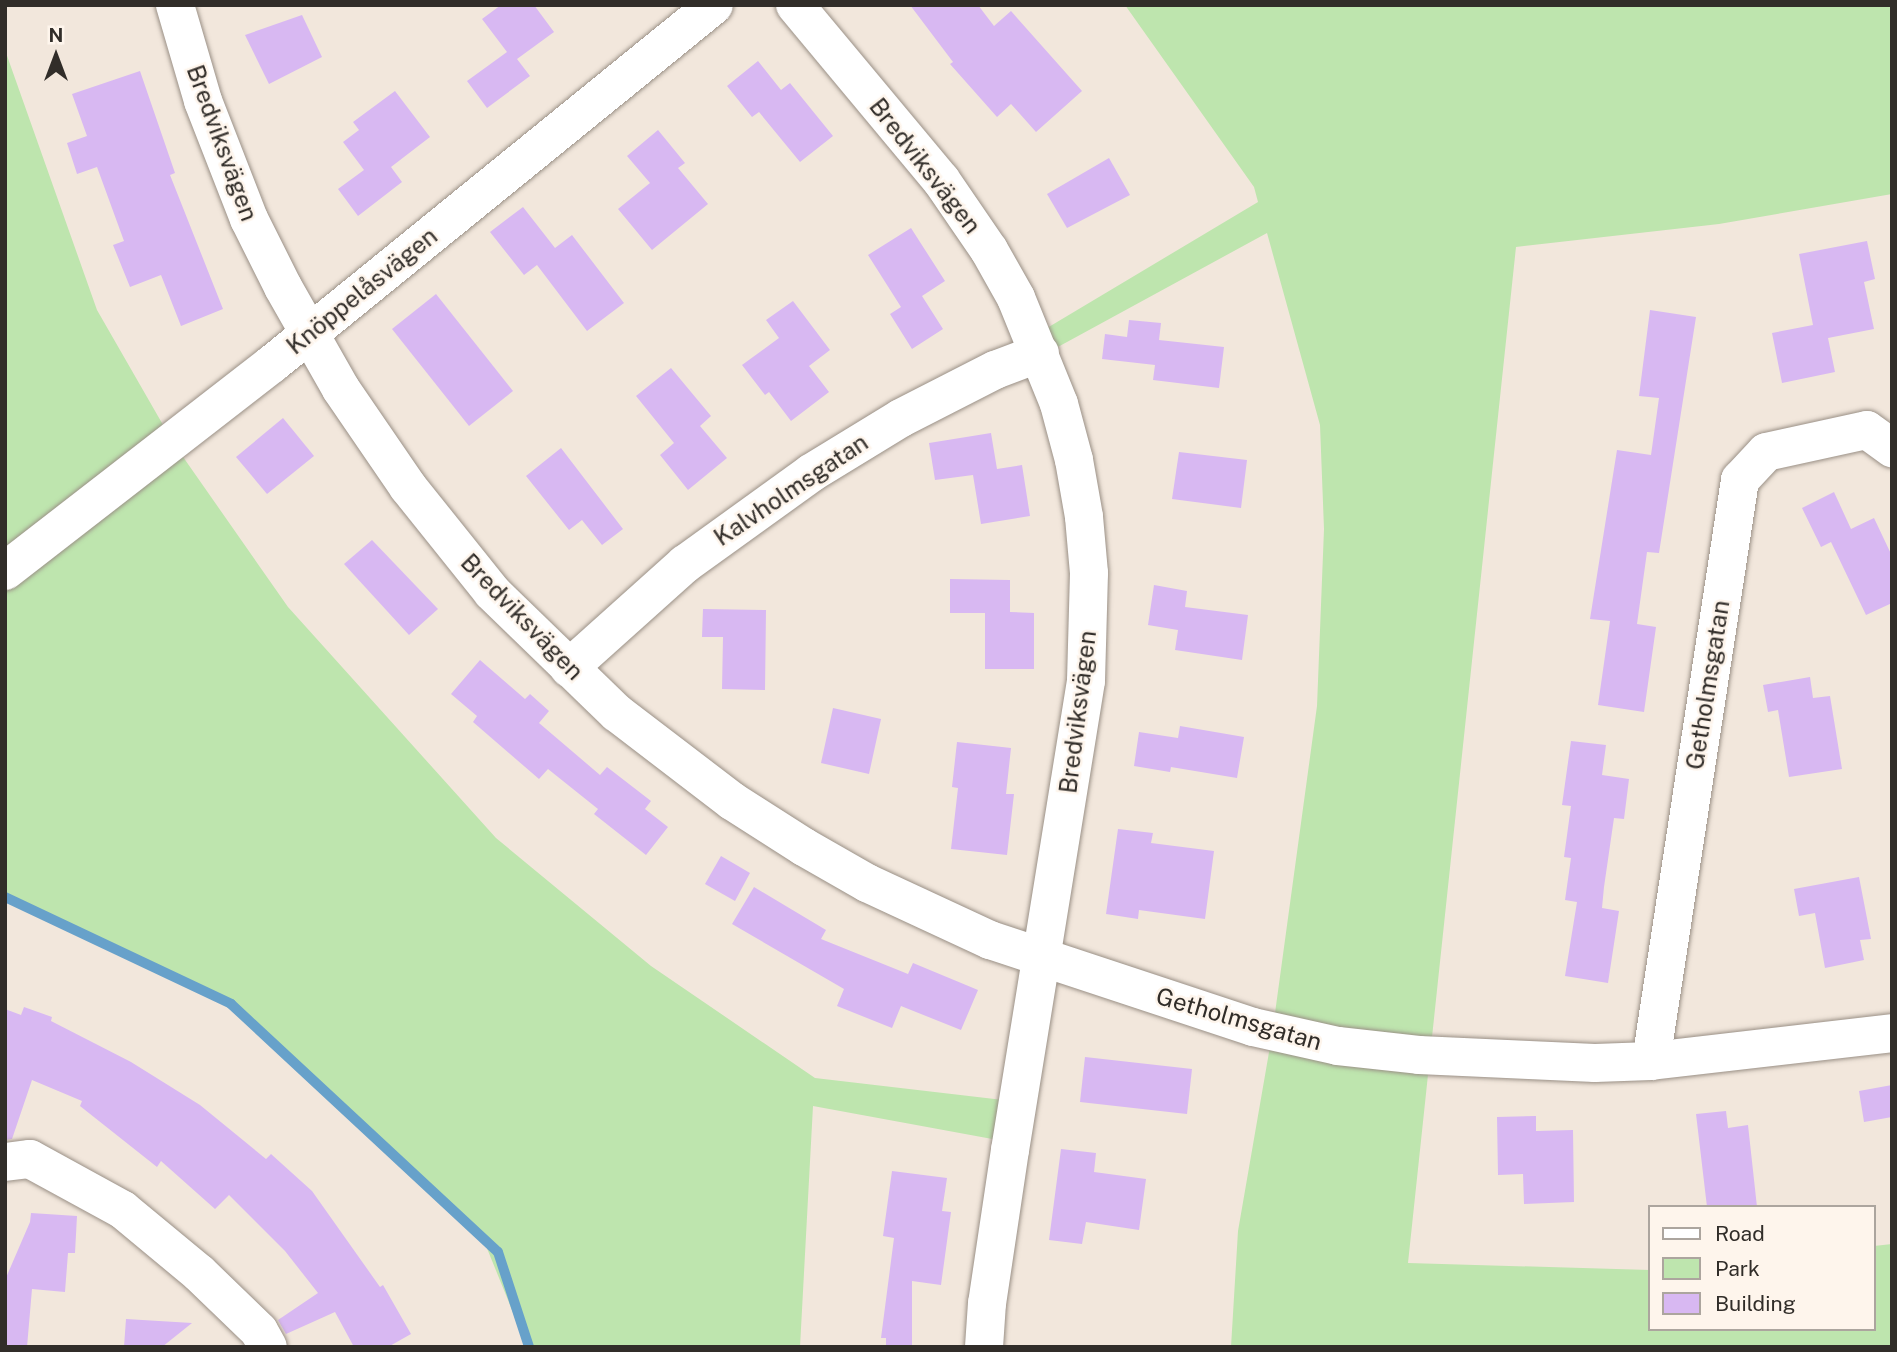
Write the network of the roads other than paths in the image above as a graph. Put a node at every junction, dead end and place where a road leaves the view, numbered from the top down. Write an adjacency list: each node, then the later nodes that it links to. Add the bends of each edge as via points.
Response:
1 (175, 5): 4 (street, Bredviksvägen, via 204,101 249,219)
2 (714, 5): 4 (street, Knöppelåsvägen)
3 (794, 5): 5 (street, Bredviksvägen, via 967,214 1016,298)
4 (309, 334): 7 (street, Knöppelåsvägen); 8 (street, Bredviksvägen, via 408,487 492,592)
5 (1040, 352): 8 (street, Kalvholmsgatan, via 901,418 800,480 685,564); 9 (street, Bredviksvägen, via 1074,460 1086,540 1090,629 1086,681)
6 (1892, 448): 11 (street, Getholmsgatan, via 1867,430 1766,452 1740,480)
7 (5, 571)
8 (569, 668): 9 (street, Bredviksvägen, via 673,759 804,847 924,912)
9 (1042, 958): 11 (street, Getholmsgatan, via 1253,1027 1338,1046 1419,1055); 14 (street, Bredviksvägen)
10 (1892, 1033): 11 (street, Getholmsgatan)
11 (1651, 1061)
12 (5, 1162): 13 (street, via 30,1158 123,1210 199,1273 259,1331)
13 (268, 1347)
14 (984, 1347)

